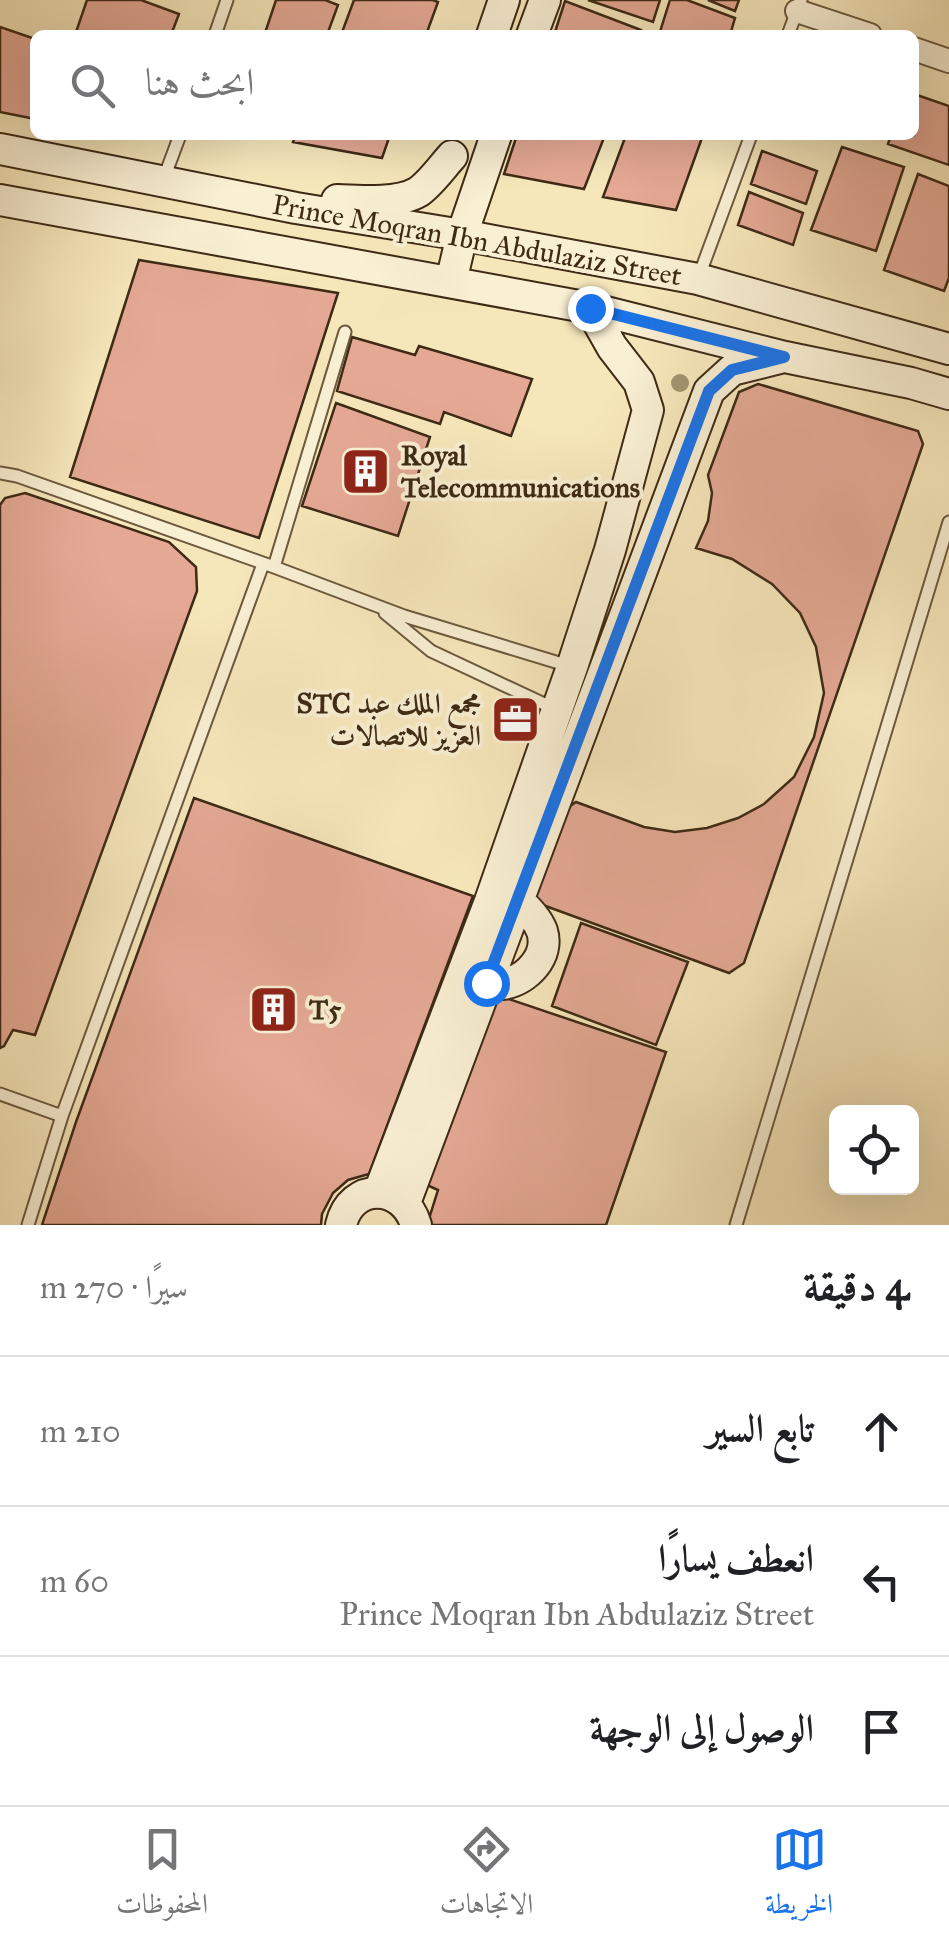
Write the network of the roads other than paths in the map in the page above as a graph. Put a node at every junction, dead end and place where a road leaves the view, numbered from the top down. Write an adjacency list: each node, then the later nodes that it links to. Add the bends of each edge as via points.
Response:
1 (228, 0): 5 (lane)
2 (504, 0): 6 (street)
3 (544, 0): 7 (street)
4 (799, 5): 8 (lane); 9 (street)
5 (217, 30)
6 (494, 30)
7 (534, 30)
8 (790, 30)
9 (858, 30)
10 (919, 52): 11 (street)
11 (949, 61)
12 (178, 140): 17 (lane)
13 (494, 140): 21 (street)
14 (749, 140): 23 (lane)
15 (456, 146): 19 (street, via 418,192); 20 (street)
16 (0, 149): 17 (street, Prince Moqran Ibn Abdulaziz Street)
17 (163, 183): 19 (street, Prince Moqran Ibn Abdulaziz Street)
18 (0, 200): 22 (street, Prince Moqran Ibn Abdulaziz Street)
19 (296, 208): 20 (street, Prince Moqran Ibn Abdulaziz Street)
20 (423, 230): 21 (street, Prince Moqran Ibn Abdulaziz Street); 22 (street)
21 (462, 235): 23 (street, Prince Moqran Ibn Abdulaziz Street); 24 (street)
22 (406, 274): 24 (street, Prince Moqran Ibn Abdulaziz Street)
23 (698, 279): 27 (street, Prince Moqran Ibn Abdulaziz Street)
24 (451, 282): 25 (street, Prince Moqran Ibn Abdulaziz Street)
25 (590, 308): 28 (street, Prince Moqran Ibn Abdulaziz Street); 34 (street, via 639,382 648,410)
26 (345, 332): 32 (lane)
27 (949, 349)
28 (784, 357): 29 (street, Prince Moqran Ibn Abdulaziz Street); 36 (street, via 732,370 709,391)
29 (949, 394)
30 (0, 473): 32 (lane)
31 (949, 522): 43 (lane)
32 (269, 566): 33 (lane); 39 (lane)
33 (378, 606): 34 (lane); 35 (lane, via 431,651)
34 (572, 667): 35 (street)
35 (557, 710): 40 (street, via 490,901)
36 (518, 898): 37 (street); 37 (street, via 541,930 540,959 518,978)
37 (486, 983): 40 (street)
38 (0, 1094): 39 (lane)
39 (62, 1116): 41 (lane)
40 (400, 1207): 42 (street, via 367,1194 348,1208)
41 (28, 1225)
42 (341, 1225)
43 (736, 1225)

